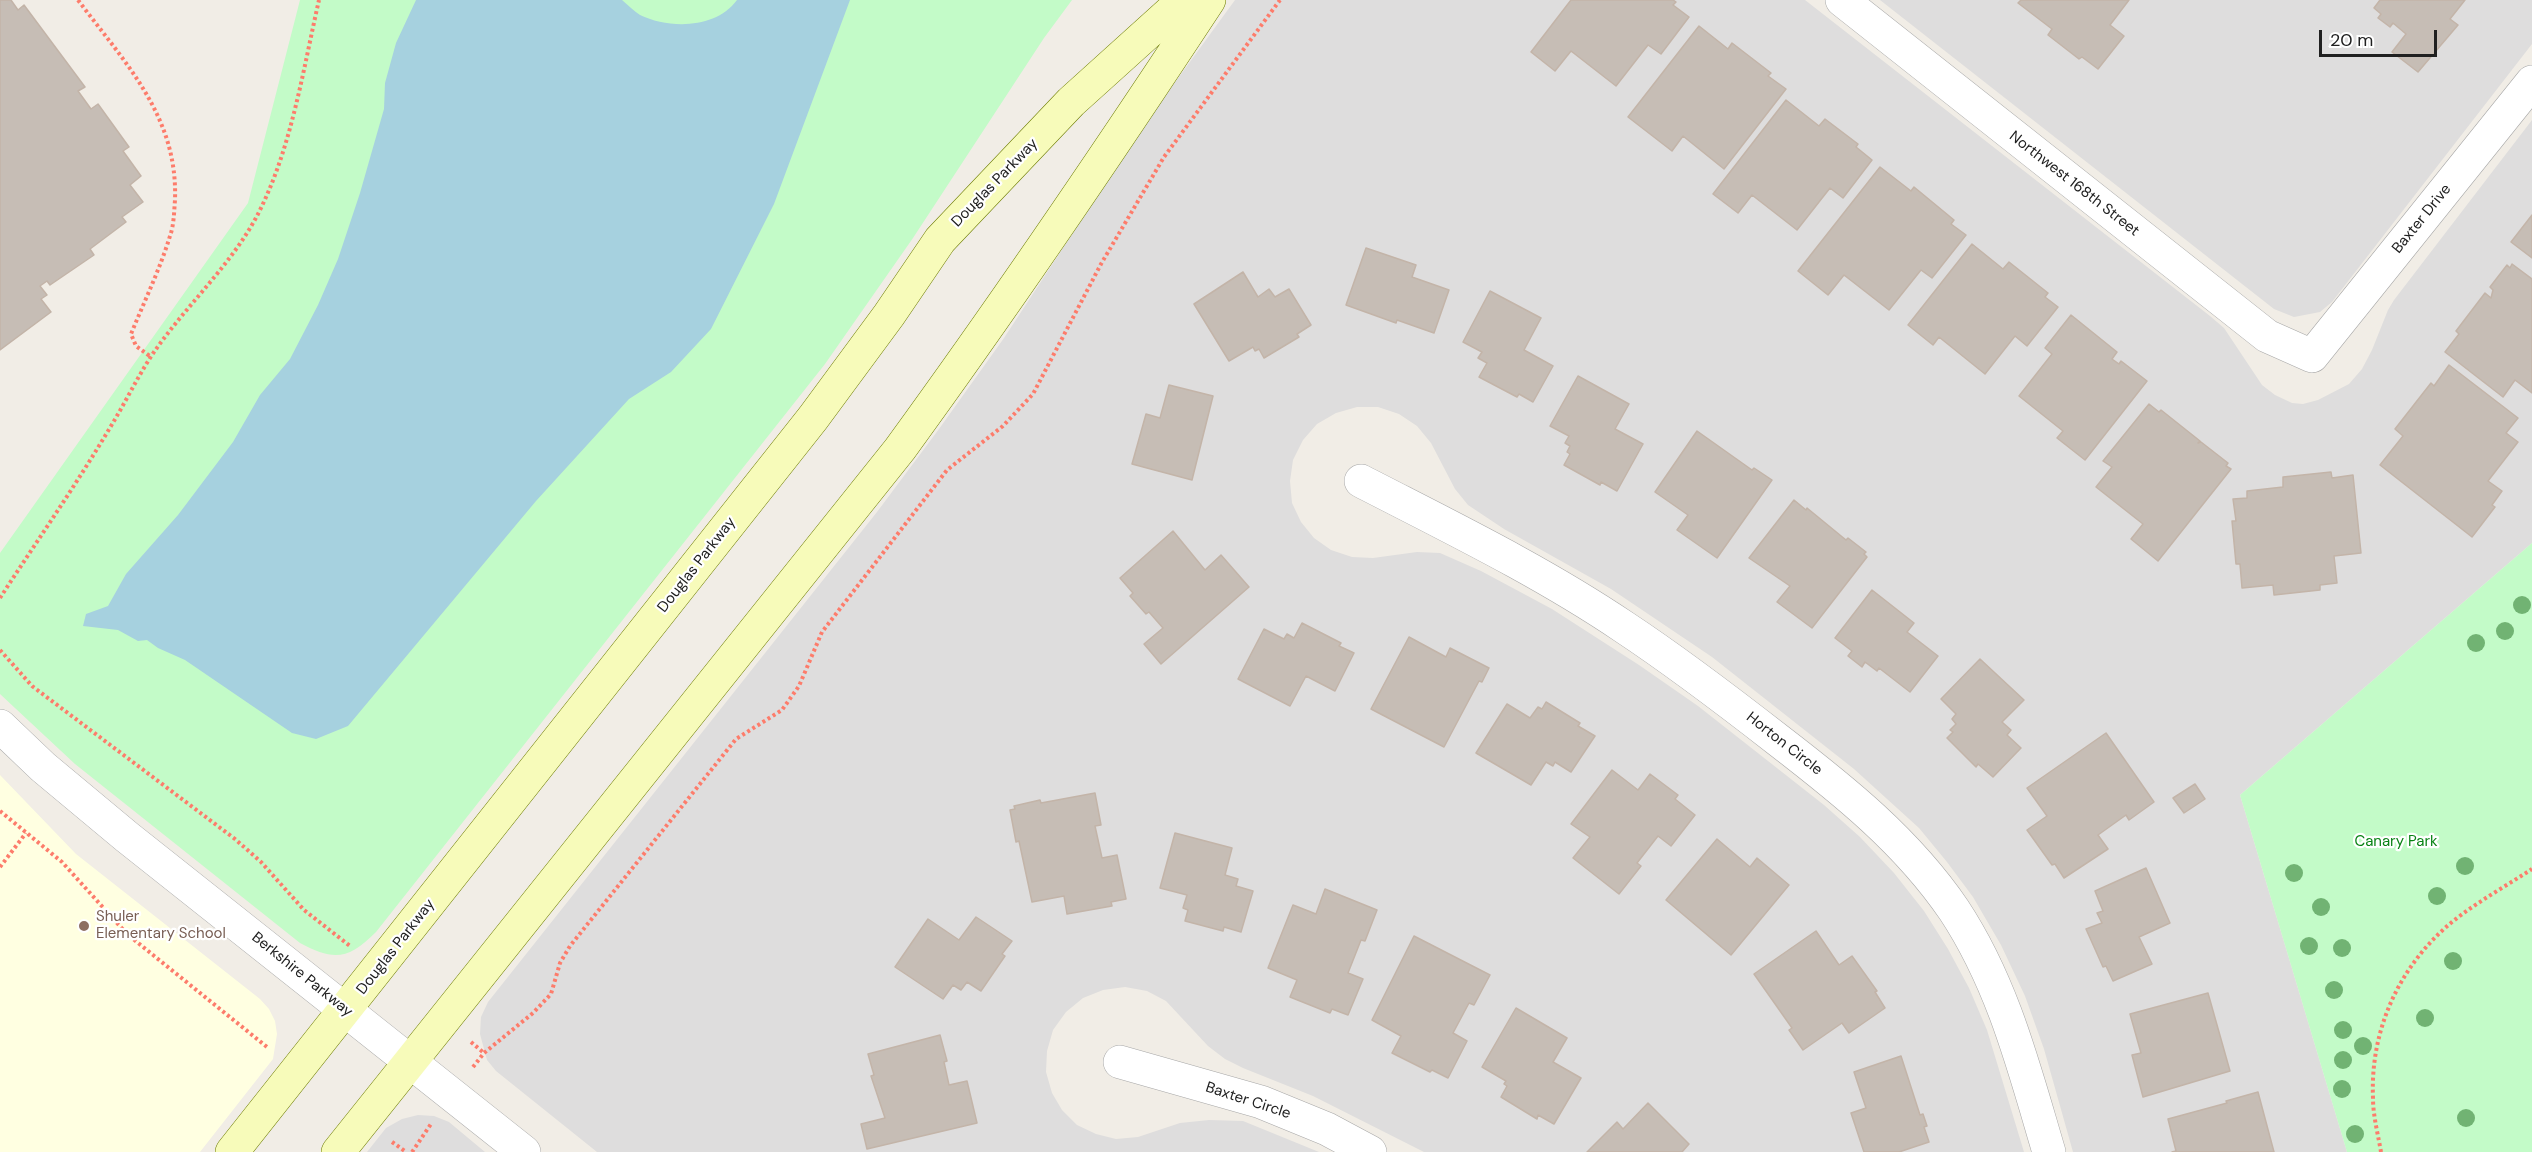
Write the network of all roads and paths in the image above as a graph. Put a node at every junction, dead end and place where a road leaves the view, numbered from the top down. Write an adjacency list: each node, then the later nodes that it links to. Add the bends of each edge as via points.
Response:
1 (78, 0): 9 (path, via 143,88 159,115 170,150 175,187 171,236 131,334 136,346)
2 (319, 0): 9 (path, via 286,145 259,212)
3 (1184, 0): 19 (main road, Douglas Parkway, via 1071,102 940,240 813,418)
4 (1209, 0): 21 (main road, via 1091,180 900,449)
5 (1280, 0): 20 (path, via 1164,157 1101,264 1033,393 1004,426 947,470 822,632 799,686 782,710 736,739 570,946 550,994)
6 (1842, 0): 8 (street, Northwest 168th Street, via 2267,336)
7 (2532, 82): 8 (street, Baxter Drive)
8 (2312, 356)
9 (151, 357): 11 (path, via 111,427)
10 (1361, 481): 32 (street, Horton Circle, via 1544,578 1623,626 1701,680 1849,795 1905,849 1954,910 1991,979 2010,1022)
11 (0, 598)
12 (0, 650): 18 (path, via 42,693 235,839 304,910)
13 (0, 726): 19 (street, Berkshire Parkway, via 127,837)
14 (0, 812): 15 (path)
15 (26, 833): 16 (path); 23 (path, via 62,862 127,934)
16 (0, 867)
17 (2532, 868): 33 (path, via 2432,939 2398,986 2378,1040 2373,1070)
18 (354, 950)
19 (346, 1009): 21 (street, Berkshire Parkway); 23 (main road, Douglas Parkway)
20 (484, 1053)
21 (410, 1062): 25 (main road); 30 (street, Berkshire Parkway)
22 (1120, 1062): 31 (street, Baxter Circle, via 1261,1102)
23 (298, 1069): 26 (main road, Douglas Parkway)
24 (436, 1116): 29 (path)
25 (363, 1121): 27 (main road); 28 (path)
26 (232, 1152)
27 (338, 1152)
28 (406, 1152)
29 (412, 1152)
30 (524, 1152)
31 (1370, 1152)
32 (2049, 1152)
33 (2381, 1152)

